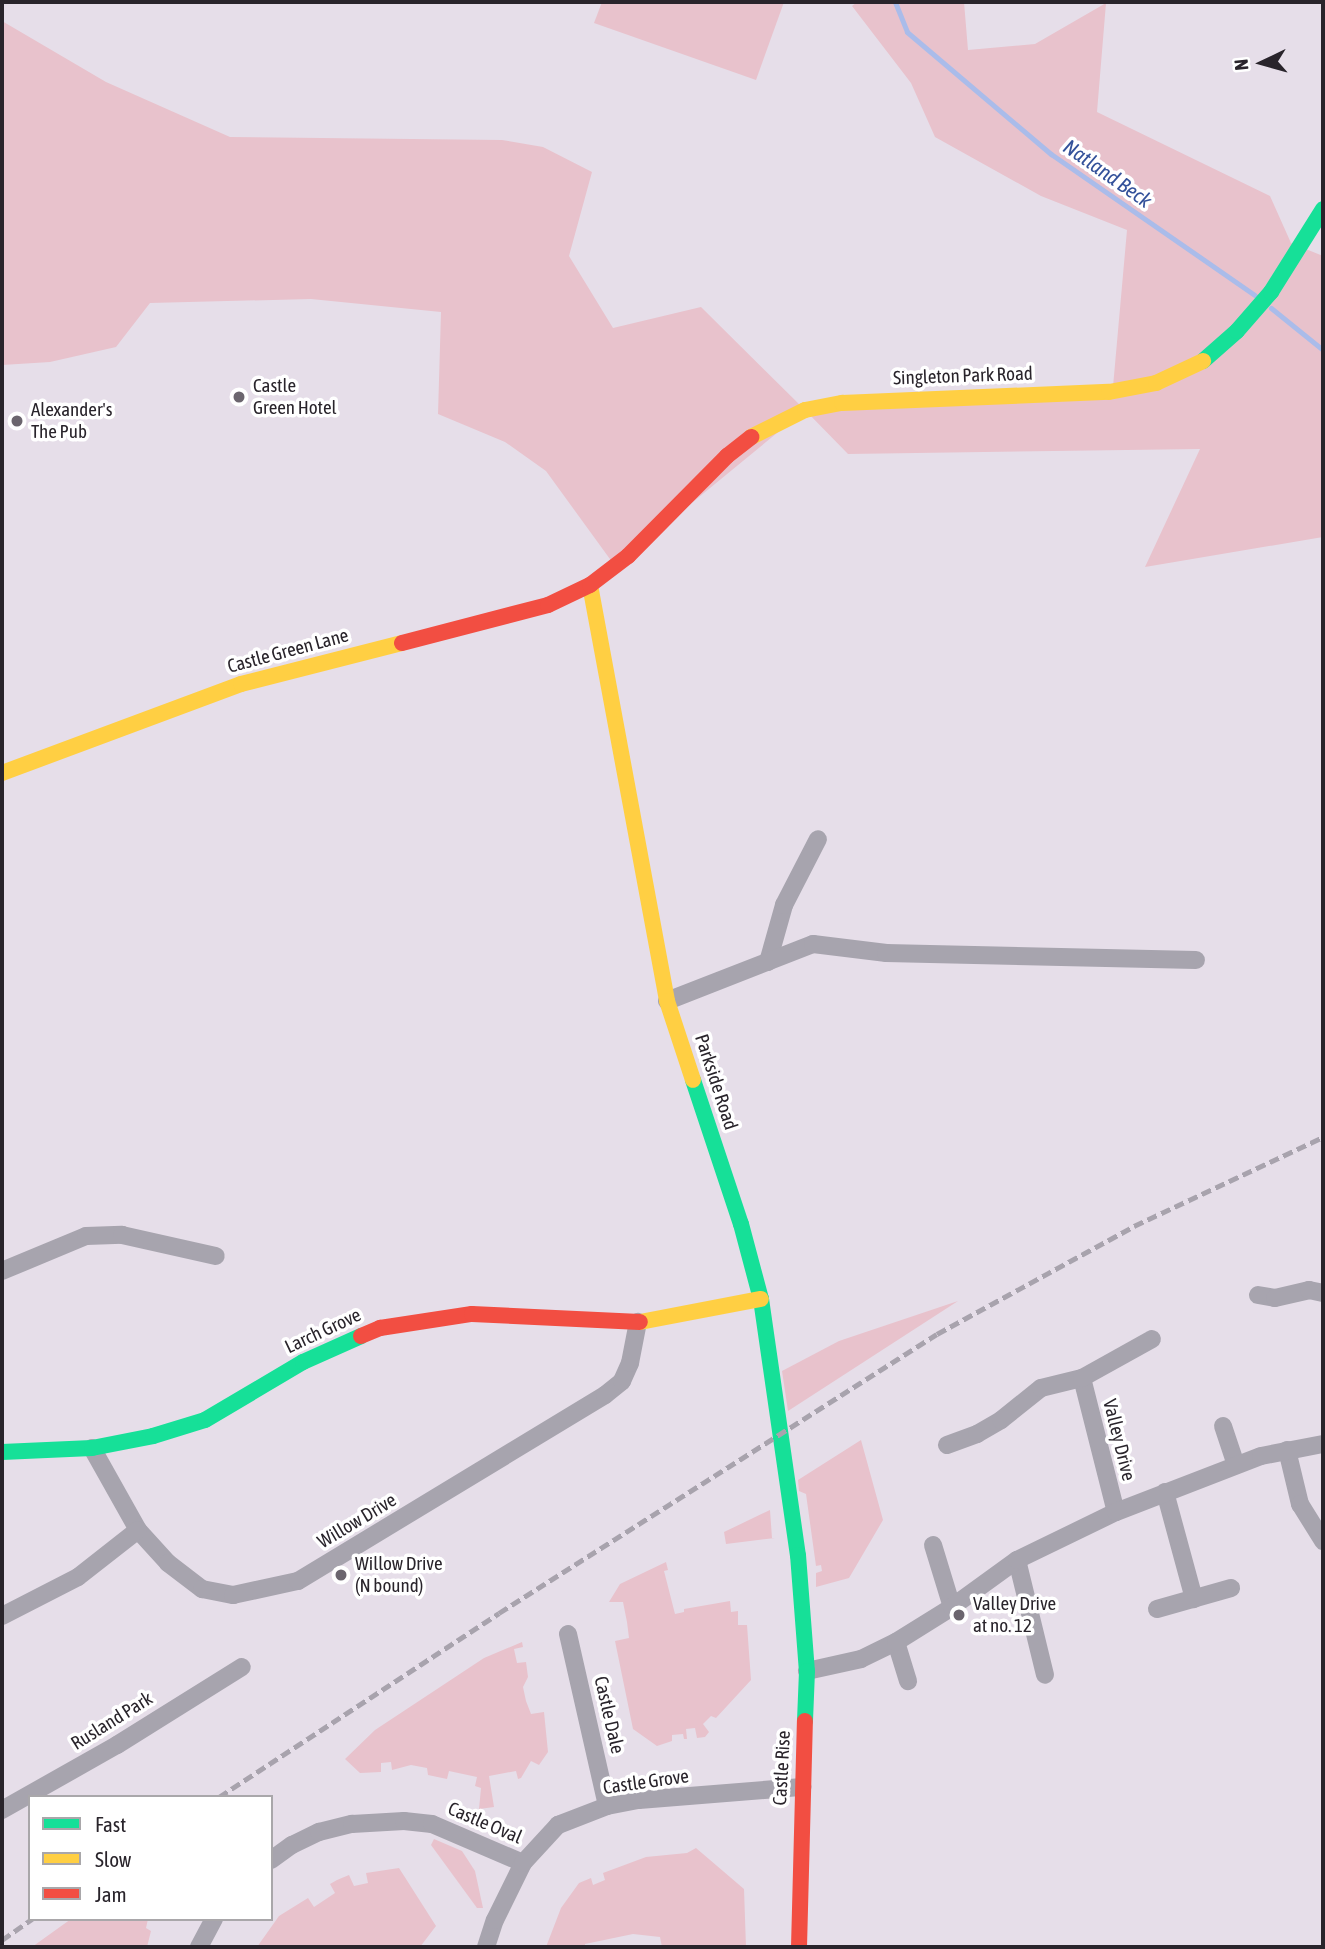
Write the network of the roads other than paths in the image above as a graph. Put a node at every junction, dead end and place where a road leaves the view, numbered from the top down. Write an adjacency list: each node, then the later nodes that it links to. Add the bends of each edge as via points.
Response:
1 (1323, 209): 2 (main road, Singleton Park Road, via 1271,292 1237,331 1203,360 1156,383 1109,392 879,400 805,410 761,430 727,456 628,556)
2 (590, 584): 3 (main road, Castle Green Lane, via 548,605 497,620 241,684); 7 (main road, Parkside Road)
3 (2, 773)
4 (818, 839): 6 (street, via 784,905)
5 (1196, 960): 6 (street, via 886,953 813,944)
6 (768, 962): 7 (street)
7 (667, 1001): 12 (main road, Parkside Road)
8 (216, 1256): 9 (street, via 122,1235 86,1236)
9 (2, 1271)
10 (1323, 1293): 11 (street, via 1309,1290 1275,1298)
11 (1258, 1295)
12 (761, 1299): 13 (main road, Larch Grove); 30 (main road, Parkside Road)
13 (638, 1322): 19 (main road, Larch Grove, via 472,1314 380,1328 303,1362 205,1420); 25 (street, Willow Drive, via 631,1363 622,1381 605,1395 298,1581 233,1595 202,1589 168,1563)
14 (1152, 1339): 15 (street)
15 (1082, 1378): 18 (street, via 1041,1388 977,1434); 24 (street, Valley Drive)
16 (1223, 1426): 22 (street)
17 (1323, 1444): 20 (street, Valley Drive)
18 (947, 1445)
19 (92, 1448): 21 (main road, Larch Grove); 25 (street, Willow Drive)
20 (1287, 1450): 22 (street, Valley Drive); 26 (street, via 1300,1504)
21 (2, 1452)
22 (1236, 1465): 23 (street, Valley Drive)
23 (1165, 1492): 24 (street, Valley Drive); 31 (street)
24 (1116, 1512): 28 (street, Valley Drive)
25 (138, 1530): 34 (street, via 78,1577)
26 (1323, 1541)
27 (933, 1545): 32 (street)
28 (1017, 1560): 32 (street, Valley Drive); 39 (street)
29 (1231, 1588): 31 (street)
30 (802, 1591): 38 (main road, Castle Rise)
31 (1195, 1599): 33 (street)
32 (952, 1607): 36 (street, Valley Drive)
33 (1157, 1609)
34 (2, 1616)
35 (568, 1634): 44 (street, Castle Dale)
36 (896, 1642): 38 (street, Valley Drive, via 861,1659); 40 (street)
37 (242, 1667): 43 (street, Rusland Park)
38 (807, 1671): 41 (main road, Castle Rise)
39 (1045, 1675)
40 (908, 1681)
41 (802, 1787): 44 (street, Castle Grove); 51 (main road, Castle Rise)
42 (28, 1795): 45 (street, Rusland Park)
43 (29, 1795)
44 (607, 1806): 47 (street, Castle Grove, via 558,1825)
45 (2, 1810)
46 (273, 1859): 47 (street, Castle Oval, via 319,1832 352,1824 404,1821 432,1824)
47 (523, 1863): 50 (street, Castle Grove)
48 (213, 1921): 49 (street)
49 (199, 1947)
50 (486, 1947)
51 (799, 1947)

